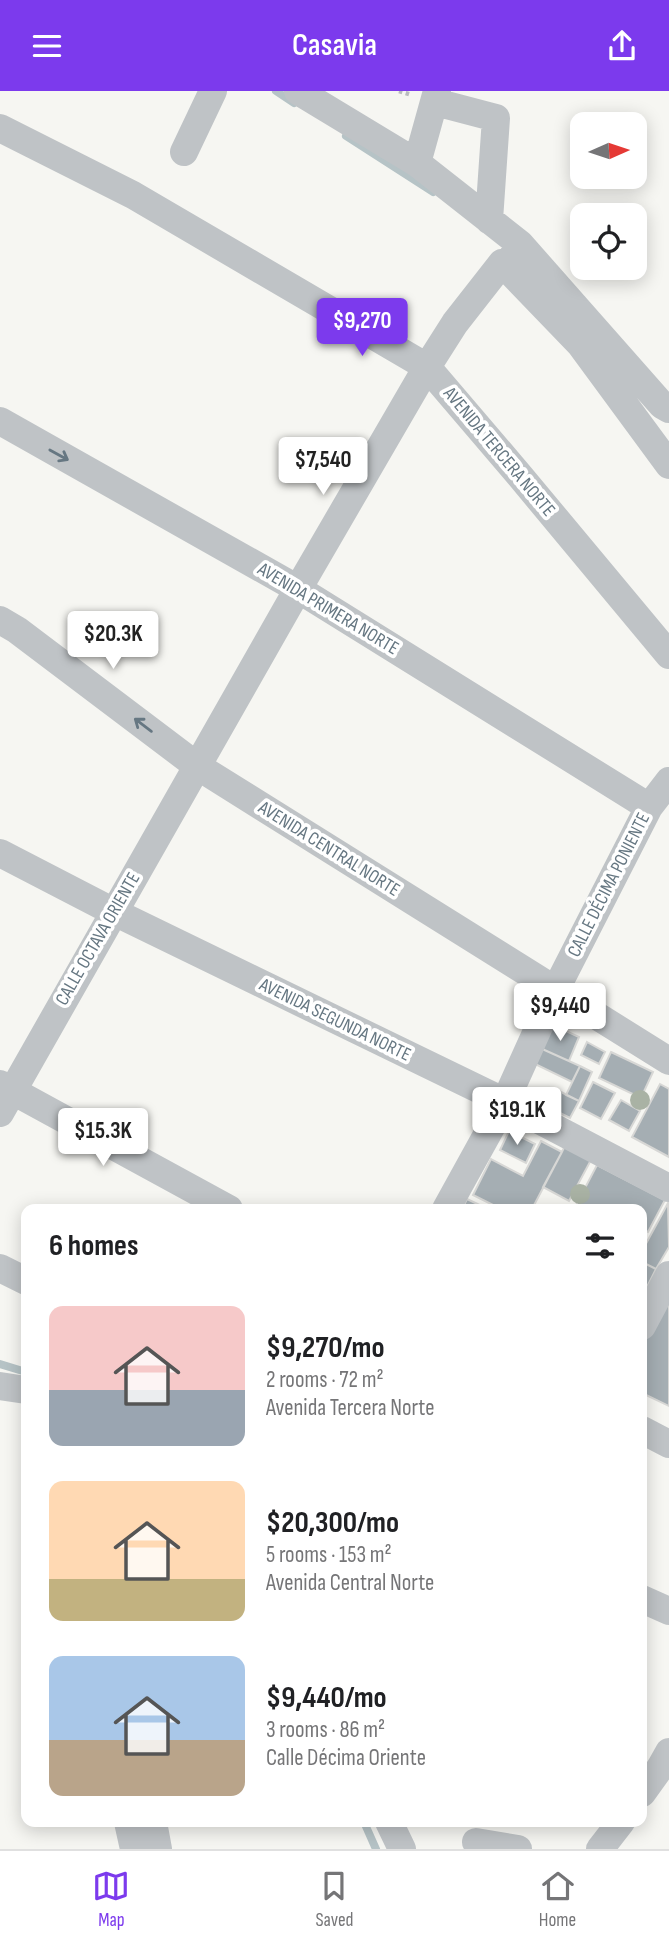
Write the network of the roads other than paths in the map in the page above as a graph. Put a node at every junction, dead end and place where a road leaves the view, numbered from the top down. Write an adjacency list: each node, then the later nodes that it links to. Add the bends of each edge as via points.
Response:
1 (213, 91): 5 (street)
2 (298, 91): 6 (street)
3 (436, 97): 6 (street); 7 (street, via 496,118)
4 (0, 128): 9 (street, AVENIDA TERCERA NORTE, via 133,195)
5 (184, 152)
6 (417, 163): 7 (street)
7 (489, 220): 8 (street)
8 (513, 252): 9 (street, CALLE OCTAVA ORIENTE); 10 (street); 12 (street)
9 (426, 367): 13 (street, CALLE OCTAVA ORIENTE); 15 (street, AVENIDA TERCERA NORTE)
10 (669, 409)
11 (0, 421): 13 (street, AVENIDA PRIMERA NORTE, one-way to 13)
12 (669, 465)
13 (298, 589): 16 (street, CALLE OCTAVA ORIENTE); 18 (street, AVENIDA PRIMERA NORTE)
14 (0, 620): 16 (street, AVENIDA CENTRAL NORTE, one-way to 14)
15 (669, 655)
16 (197, 766): 20 (street, CALLE OCTAVA ORIENTE); 21 (street, AVENIDA CENTRAL NORTE)
17 (669, 782): 18 (street, CALLE DÉCIMA PONIENTE)
18 (649, 807): 21 (street, CALLE DÉCIMA PONIENTE)
19 (0, 853): 20 (street, AVENIDA SEGUNDA NORTE)
20 (114, 912): 23 (street, CALLE OCTAVA ORIENTE); 24 (street, AVENIDA SEGUNDA NORTE)
21 (555, 991): 22 (street, AVENIDA CENTRAL NORTE); 24 (street, CALLE DÉCIMA PONIENTE)
22 (669, 1061)
23 (4, 1096): 26 (street)
24 (505, 1102): 25 (street, AVENIDA SEGUNDA NORTE); 27 (street, CALLE DÉCIMA PONIENTE)
25 (669, 1188)
26 (219, 1204)
27 (449, 1204)
28 (669, 1275): 29 (street)
29 (647, 1317)
30 (0, 1385): 31 (street)
31 (21, 1389)
32 (647, 1433): 33 (street)
33 (669, 1444)
34 (647, 1601): 35 (street)
35 (669, 1611)
36 (666, 1767): 37 (street)
37 (647, 1788)
38 (129, 1827): 43 (street)
39 (154, 1827): 44 (street)
40 (391, 1827): 45 (street)
41 (617, 1827): 47 (street)
42 (476, 1842): 46 (street)
43 (134, 1849)
44 (158, 1849)
45 (402, 1849)
46 (518, 1849)
47 (600, 1849)

